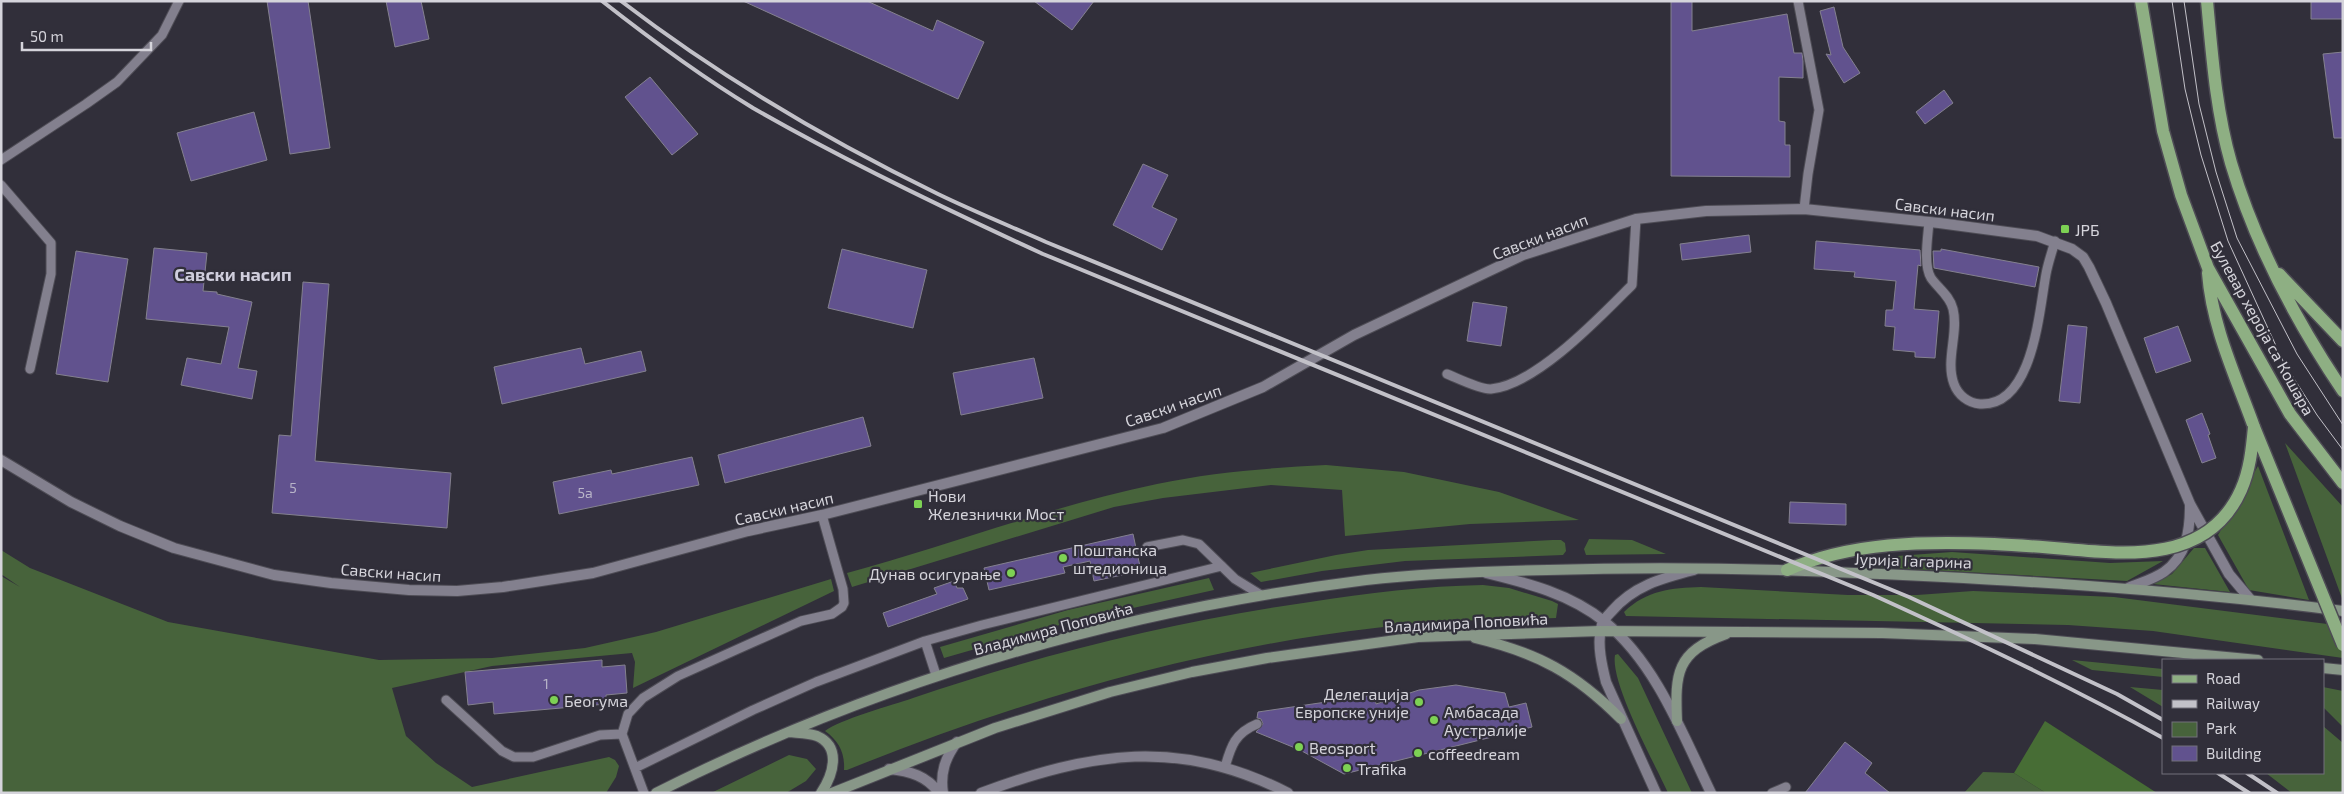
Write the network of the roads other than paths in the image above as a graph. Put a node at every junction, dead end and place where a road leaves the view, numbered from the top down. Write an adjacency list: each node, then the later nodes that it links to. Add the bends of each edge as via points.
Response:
1 (179, 1): 5 (lane, via 162,36 117,82)
2 (1798, 1): 7 (lane, via 1819,110)
3 (2141, 1): 12 (main road, Булевар хероја са Кошара, via 2163,131 2181,195)
4 (2207, 1): 11 (main road, via 2216,79 2231,162 2249,215)
5 (1, 160)
6 (1, 185): 14 (lane, via 51,243 51,274)
7 (1804, 210): 8 (street, Савски насип, via 1706,212); 9 (street, Савски насип)
8 (1636, 219): 15 (lane, via 1632,285 1585,332 1511,385 1489,390); 21 (street, Савски насип, via 1523,255 1354,335 1263,387 1163,428)
9 (1929, 222): 10 (street, Савски насип); 10 (lane, via 1927,254 1930,276 1953,308 1954,384 1966,399 1975,404 1990,405 2002,399 2019,380 2033,345)
10 (2055, 241): 20 (street, Савски насип, via 2072,249 2089,267)
11 (2272, 267): 13 (main road); 16 (main road, via 2297,319)
12 (2208, 268): 17 (main road, via 2209,291 2222,340); 19 (main road, Булевар хероја са Кошара, via 2290,414)
13 (2343, 341)
14 (30, 369)
15 (1447, 374)
16 (2343, 391)
17 (2254, 427): 25 (main road, bridge, via 2249,467 2237,498 2219,521 2186,542 2160,551 2120,554 1944,542 1878,547 1830,555); 37 (main road, bridge)
18 (1, 460): 21 (street, Савски насип, via 71,502 174,548 274,575 409,590 457,591 503,587 593,573 748,531)
19 (2343, 483)
20 (2190, 504): 27 (street, Савски насип, via 2190,532 2180,555 2164,572); 29 (street, Савски насип, via 2228,574)
21 (822, 515): 47 (lane, via 843,590 844,603 838,611 801,621 655,689 628,714)
22 (1147, 547): 23 (lane, via 1182,540 1194,542 1205,548)
23 (1222, 566): 28 (lane, via 1235,579); 36 (lane)
24 (1705, 568): 25 (main road, Јурија Гагарина); 26 (main road, Јурија Гагарина); 31 (street, via 1642,586 1624,598)
25 (1787, 570): 27 (main road, Јурија Гагарина)
26 (1480, 572): 28 (main road, Владимира Поповића, via 1369,580); 31 (street, via 1538,586)
27 (2128, 588): 29 (main road, Јурија Гагарина)
28 (1261, 595): 41 (main road, Владимира Поповића, via 1126,623)
29 (2250, 599): 30 (main road, Јурија Гагарина)
30 (2343, 611)
31 (1604, 620): 32 (street); 33 (street)
32 (1600, 631): 33 (main road, Владимира Поповића); 35 (main road, Владимира Поповића); 43 (street, via 1601,662)
33 (1615, 631): 34 (main road); 44 (street, via 1642,664)
34 (1732, 632): 38 (main road, via 2035,639); 44 (main road, via 1705,643 1681,666 1676,686)
35 (1462, 634): 43 (main road, via 1540,658 1584,685); 48 (main road, Владимира Поповића, via 1316,650 1192,672 1044,711)
36 (925, 641): 41 (lane); 50 (lane, via 807,686)
37 (2343, 645)
38 (2247, 659)
39 (2324, 668): 40 (main road)
40 (2343, 670)
41 (936, 675): 46 (main road, Владимира Поповића)
42 (446, 700): 47 (lane, via 502,751 514,757 533,757 600,735)
43 (1621, 719): 60 (street)
44 (1677, 720): 61 (street)
45 (1257, 724): 49 (lane, via 1241,732 1234,740)
46 (786, 732): 54 (main road, Владимира Поповића); 55 (main road, via 815,735 831,748 832,772)
47 (622, 734): 50 (lane)
48 (957, 742): 51 (main road, Владимира Поповића); 57 (street, via 945,761)
49 (1225, 767): 58 (street, via 1176,757 1111,757 1038,773); 59 (street)
50 (635, 768): 53 (lane)
51 (888, 768): 56 (main road, Владимира Поповића); 57 (street, via 907,770 924,778)
52 (1786, 787): 62 (lane)
53 (644, 793)
54 (656, 793)
55 (821, 793)
56 (832, 793)
57 (941, 793)
58 (981, 793)
59 (1288, 793)
60 (1656, 793)
61 (1711, 793)
62 (1772, 793)

